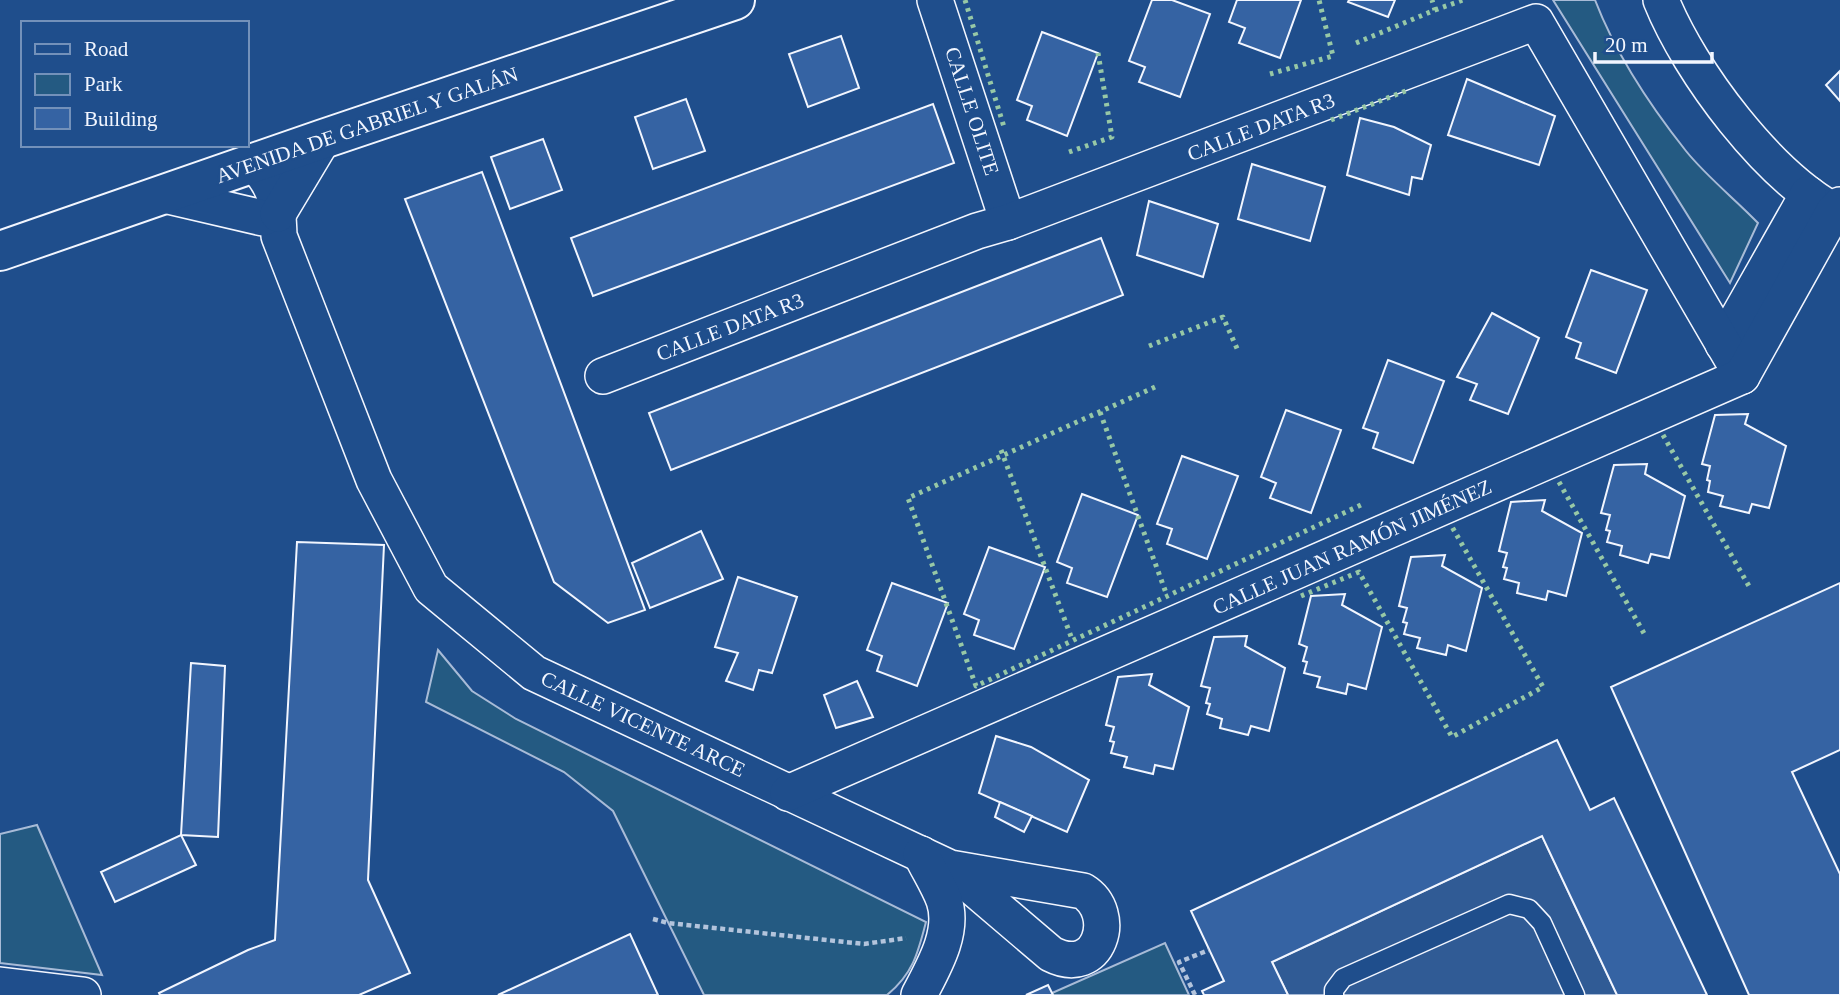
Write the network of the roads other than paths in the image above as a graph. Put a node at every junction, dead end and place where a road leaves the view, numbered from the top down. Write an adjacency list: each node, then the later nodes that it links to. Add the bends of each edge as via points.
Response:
1 (735, 0): 4 (street, AVENIDA DE GABRIEL Y GALÁN)
2 (935, 0): 9 (street, CALLE OLITE)
3 (1661, 0): 7 (street, via 1673,32 1726,112)
4 (323, 139): 5 (street, AVENIDA DE GABRIEL Y GALÁN); 8 (street)
5 (254, 164): 6 (street, AVENIDA DE GABRIEL Y GALÁN); 8 (street, CALLE VICENTE ARCE, via 253,203)
6 (164, 195): 8 (street); 10 (street, AVENIDA DE GABRIEL Y GALÁN)
7 (1830, 206): 11 (street); 13 (street)
8 (273, 222): 14 (street, CALLE VICENTE ARCE, via 374,480 431,588 534,673)
9 (1008, 222): 11 (street, CALLE DATA R3, via 1536,22); 12 (street, CALLE DATA R3)
10 (0, 251)
11 (1723, 344): 13 (street, CALLE DATA R3)
12 (603, 376)
13 (1742, 376): 14 (street, CALLE JUAN RAMÓN JIMÉNEZ)
14 (788, 793): 17 (street, CALLE VICENTE ARCE, via 936,861 945,902 945,935)
15 (0, 985): 16 (street)
16 (83, 995)
17 (919, 995)
18 (1334, 995): 19 (lane, via 1343,978 1509,904 1529,909 1542,923)
19 (1575, 995)

